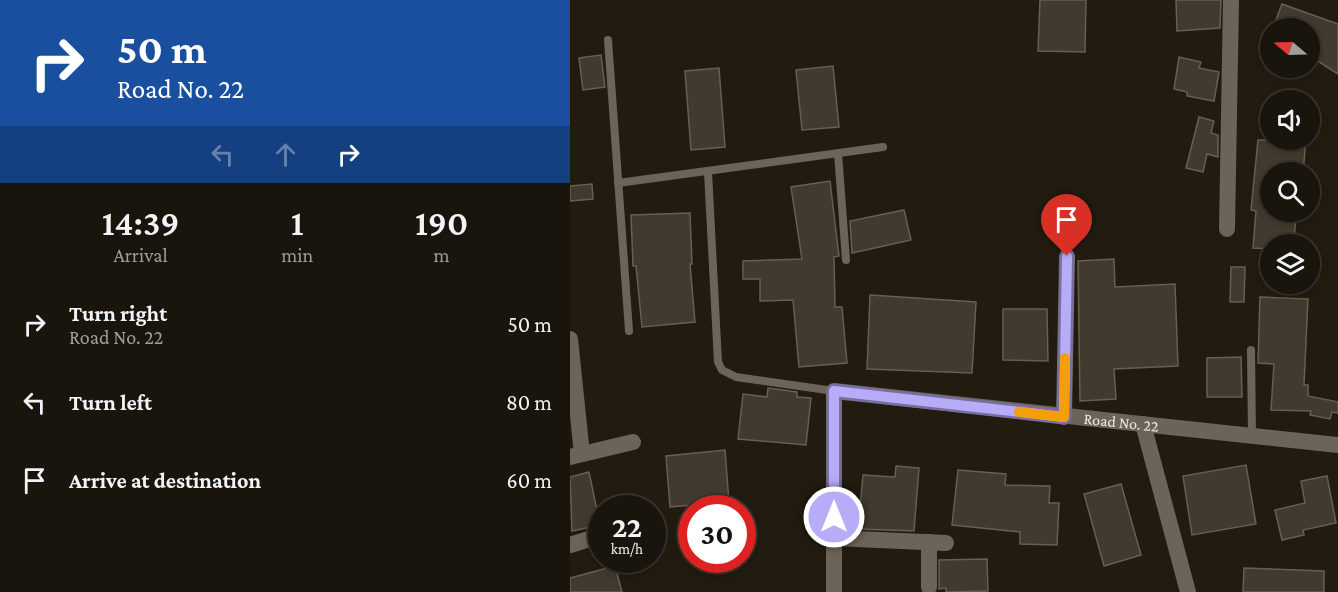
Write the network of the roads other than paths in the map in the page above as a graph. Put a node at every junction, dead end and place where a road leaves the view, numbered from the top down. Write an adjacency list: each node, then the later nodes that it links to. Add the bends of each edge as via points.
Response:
1 (1231, 0): 7 (street)
2 (608, 40): 6 (lane)
3 (883, 147): 4 (lane)
4 (838, 153): 5 (lane); 9 (lane)
5 (708, 172): 6 (lane); 13 (lane, via 718,362 722,370 736,377)
6 (618, 183): 10 (lane)
7 (1227, 229)
8 (1067, 256): 14 (street)
9 (846, 260)
10 (629, 331)
11 (570, 339): 19 (street)
12 (1251, 350): 16 (lane)
13 (834, 391): 14 (street, Road No. 22); 20 (street)
14 (1064, 417): 15 (street, Road No. 22)
15 (1143, 424): 16 (street, Road No. 22); 27 (street)
16 (1252, 436): 18 (street, Road No. 22)
17 (633, 442): 19 (street)
18 (1338, 445)
19 (576, 456)
20 (834, 538): 22 (street); 26 (street)
21 (588, 539): 24 (street)
22 (929, 542): 23 (street); 25 (street)
23 (946, 543)
24 (570, 545)
25 (929, 587)
26 (834, 592)
27 (1188, 592)

